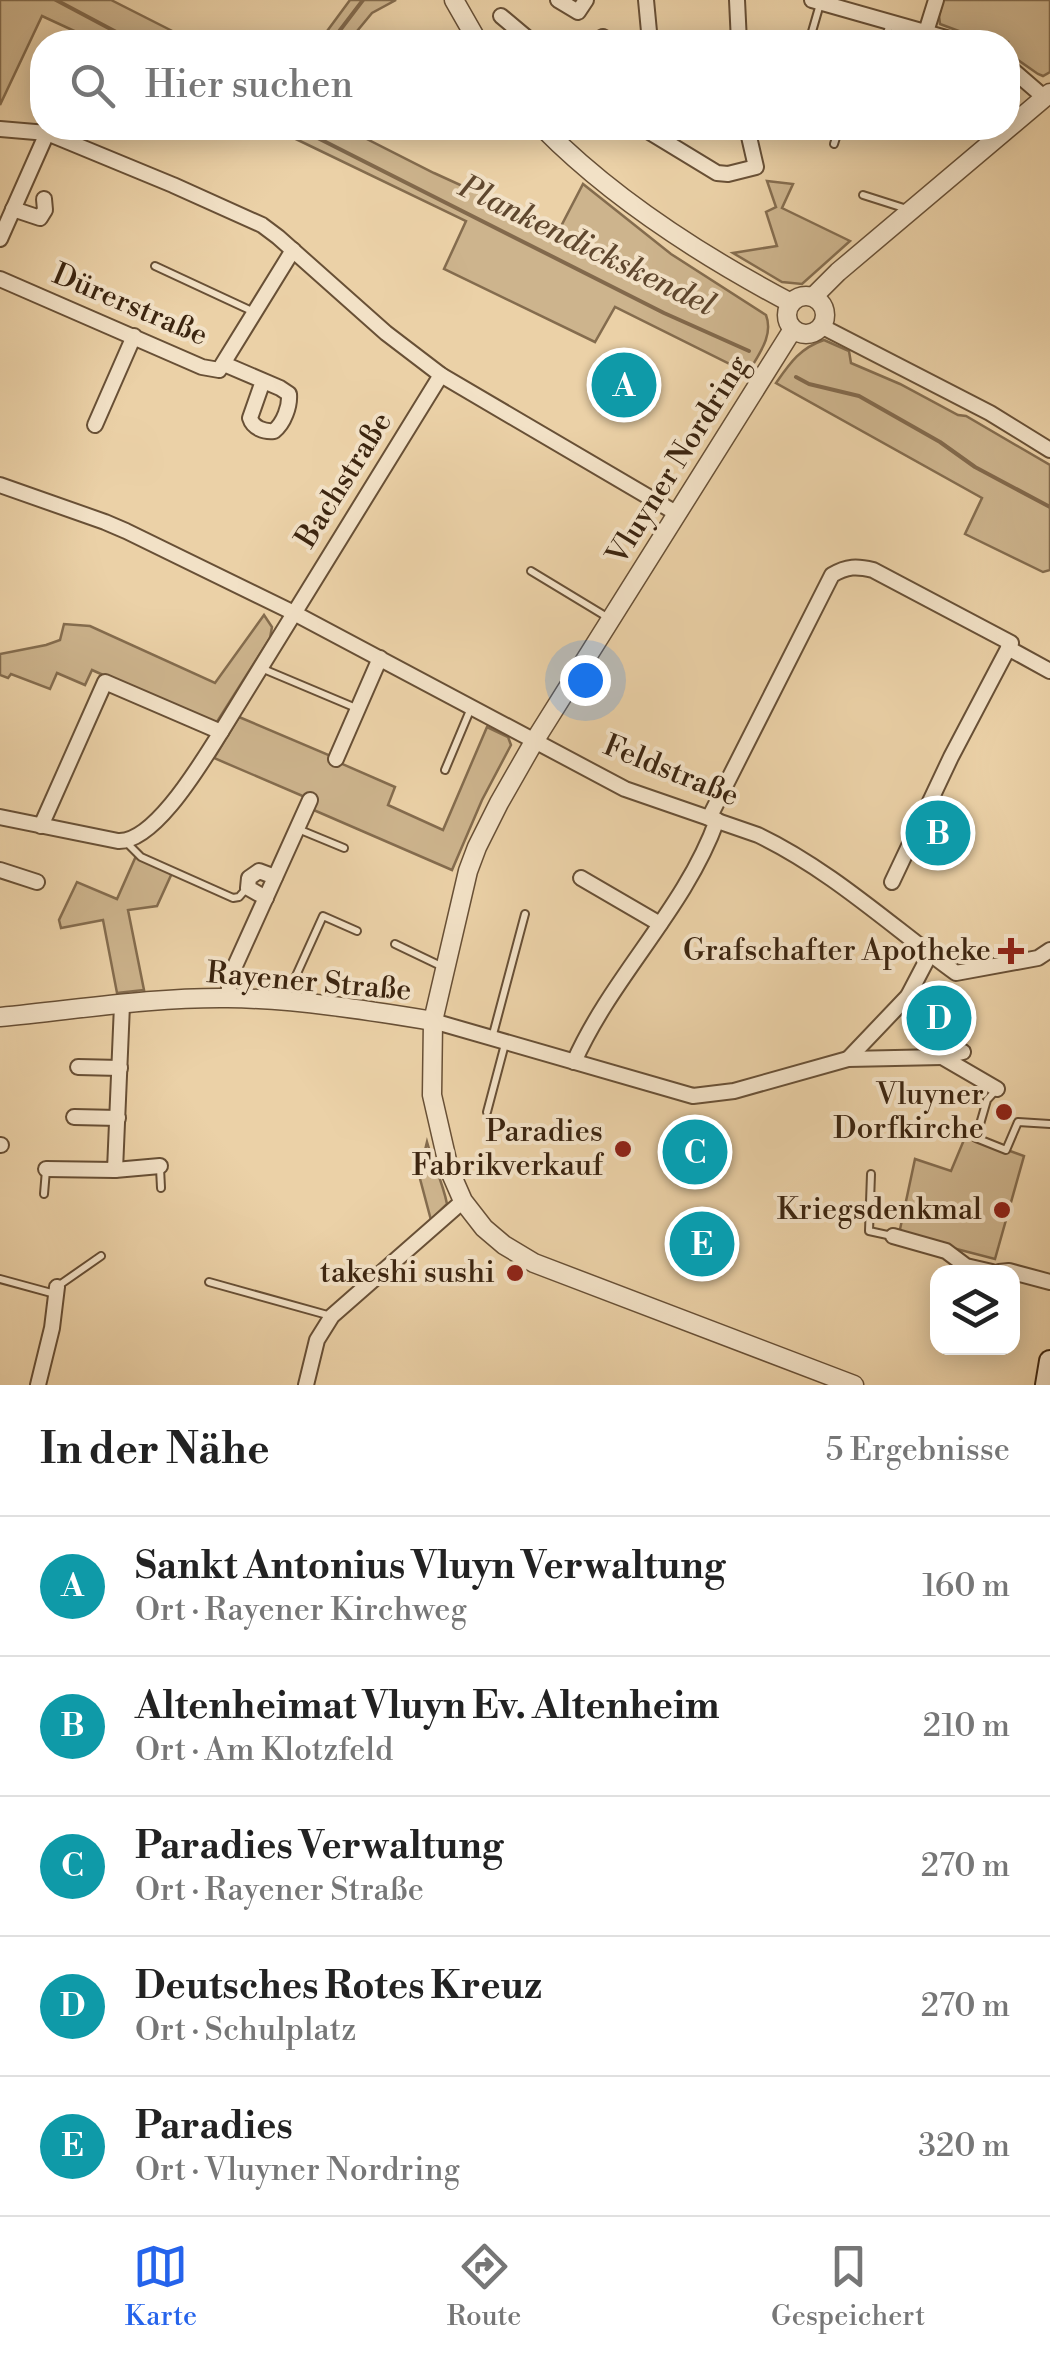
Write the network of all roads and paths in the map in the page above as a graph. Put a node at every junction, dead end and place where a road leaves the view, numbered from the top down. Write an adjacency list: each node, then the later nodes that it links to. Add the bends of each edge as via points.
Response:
1 (454, 0): 10 (street)
2 (558, 0): 3 (street, via 578,12)
3 (586, 0)
4 (646, 0): 12 (street)
5 (736, 0): 13 (street)
6 (936, 0): 17 (street)
7 (816, 1): 9 (street); 14 (lane)
8 (501, 16): 11 (street)
9 (890, 22): 15 (lane); 16 (street)
10 (471, 30)
11 (518, 30)
12 (649, 30)
13 (738, 30)
14 (810, 30)
15 (888, 30)
16 (919, 30)
17 (927, 30)
18 (1020, 77): 19 (street)
19 (1047, 101): 20 (street)
20 (1020, 123)
21 (0, 129): 22 (street)
22 (30, 129)
23 (39, 140): 33 (street)
24 (68, 140): 36 (street, via 262,226)
25 (556, 140): 40 (street, via 612,190)
26 (663, 140): 27 (street, via 728,174 756,167)
27 (750, 140)
28 (836, 140): 30 (lane)
29 (998, 140): 34 (street)
30 (834, 144)
31 (863, 195): 34 (lane)
32 (44, 199): 33 (street, via 40,218)
33 (14, 209): 35 (street)
34 (911, 210): 39 (street)
35 (0, 240)
36 (293, 250): 41 (street, Dürerstraße); 46 (street)
37 (155, 266): 41 (lane)
38 (0, 279): 44 (street, Dürerstraße)
39 (813, 298): 40 (street); 42 (street, via 824,310)
40 (791, 303): 43 (street)
41 (255, 313): 45 (street, Dürerstraße)
42 (821, 326): 43 (street, via 806,334); 49 (street)
43 (793, 329): 51 (street, Vluyner Nordring)
44 (134, 336): 45 (street, Dürerstraße, via 210,370); 48 (street)
45 (224, 364): 47 (street)
46 (441, 375): 51 (street); 53 (street, Bachstraße)
47 (264, 381)
48 (95, 425)
49 (1050, 450)
50 (0, 486): 53 (street, Feldstraße, via 104,522)
51 (676, 513): 54 (street, Vluyner Nordring)
52 (531, 571): 54 (lane)
53 (294, 613): 56 (street, Feldstraße); 57 (street, Bachstraße)
54 (610, 620): 62 (street, Vluyner Nordring)
55 (1009, 646): 58 (street); 67 (street, via 873,570 842,568 821,594); 76 (street)
56 (380, 658): 59 (street, Feldstraße); 60 (street)
57 (260, 668): 60 (lane); 61 (street, Bachstraße)
58 (1050, 671)
59 (471, 707): 62 (street, Feldstraße); 64 (lane)
60 (357, 708): 63 (street)
61 (221, 732): 68 (street, via 105,682); 70 (street, Bachstraße, via 156,820)
62 (534, 740): 67 (street, Feldstraße, via 625,789); 85 (street, Vluyner Nordring, via 477,847)
63 (336, 759)
64 (445, 770)
65 (310, 800): 69 (street)
66 (0, 817): 68 (street)
67 (713, 819): 80 (street, via 696,871); 84 (street, Feldstraße, via 778,844)
68 (41, 826): 70 (street)
69 (297, 828): 71 (lane); 73 (street)
70 (126, 842): 77 (lane, via 142,857 233,898)
71 (344, 848)
72 (0, 870): 75 (street)
73 (275, 877): 77 (street, via 256,871); 78 (street)
74 (580, 878): 80 (street)
75 (37, 882)
76 (892, 882)
77 (248, 888): 78 (street)
78 (266, 898): 87 (street, via 230,977)
79 (526, 914): 92 (lane)
80 (660, 924): 96 (street)
81 (357, 931): 88 (lane, via 323,916)
82 (396, 944): 85 (lane)
83 (1050, 950): 84 (street, Feldstraße, via 956,973)
84 (930, 954): 86 (street)
85 (444, 967): 91 (street, Vluyner Nordring)
86 (908, 996): 94 (street); 95 (street)
87 (228, 998): 88 (street, Rayener Straße); 89 (street, Rayener Straße)
88 (285, 1002): 91 (street, Rayener Straße)
89 (122, 1005): 90 (street, Rayener Straße); 98 (street)
90 (0, 1018)
91 (433, 1021): 92 (street, Rayener Straße); 110 (street, Vluyner Nordring, via 432,1095)
92 (498, 1041): 96 (street, Rayener Straße); 100 (lane)
93 (963, 1052): 94 (street)
94 (942, 1057): 95 (street); 99 (street)
95 (848, 1059): 96 (street, Rayener Straße, via 693,1096)
96 (574, 1062)
97 (78, 1067): 98 (street)
98 (120, 1068): 102 (street)
99 (996, 1089): 103 (lane, via 976,1138 1006,1150 1018,1122)
100 (487, 1112)
101 (74, 1117): 102 (street)
102 (118, 1118): 106 (street)
103 (1050, 1124)
104 (160, 1166): 106 (street); 108 (lane)
105 (46, 1169): 106 (street); 109 (lane)
106 (115, 1170)
107 (871, 1174): 111 (lane, via 869,1231)
108 (161, 1188)
109 (44, 1194)
110 (464, 1201): 119 (street); 123 (street, Vluyner Nordring, via 484,1228 534,1263)
111 (893, 1236): 113 (street, via 946,1251)
112 (102, 1256): 118 (lane)
113 (965, 1265)
114 (1020, 1274): 117 (street)
115 (0, 1279): 118 (lane)
116 (209, 1282): 119 (lane)
117 (1050, 1282)
118 (56, 1291): 121 (street)
119 (332, 1316): 122 (street, via 317,1340)
120 (1050, 1361): 124 (main road)
121 (38, 1385)
122 (306, 1385)
123 (854, 1385)
124 (1046, 1385)

